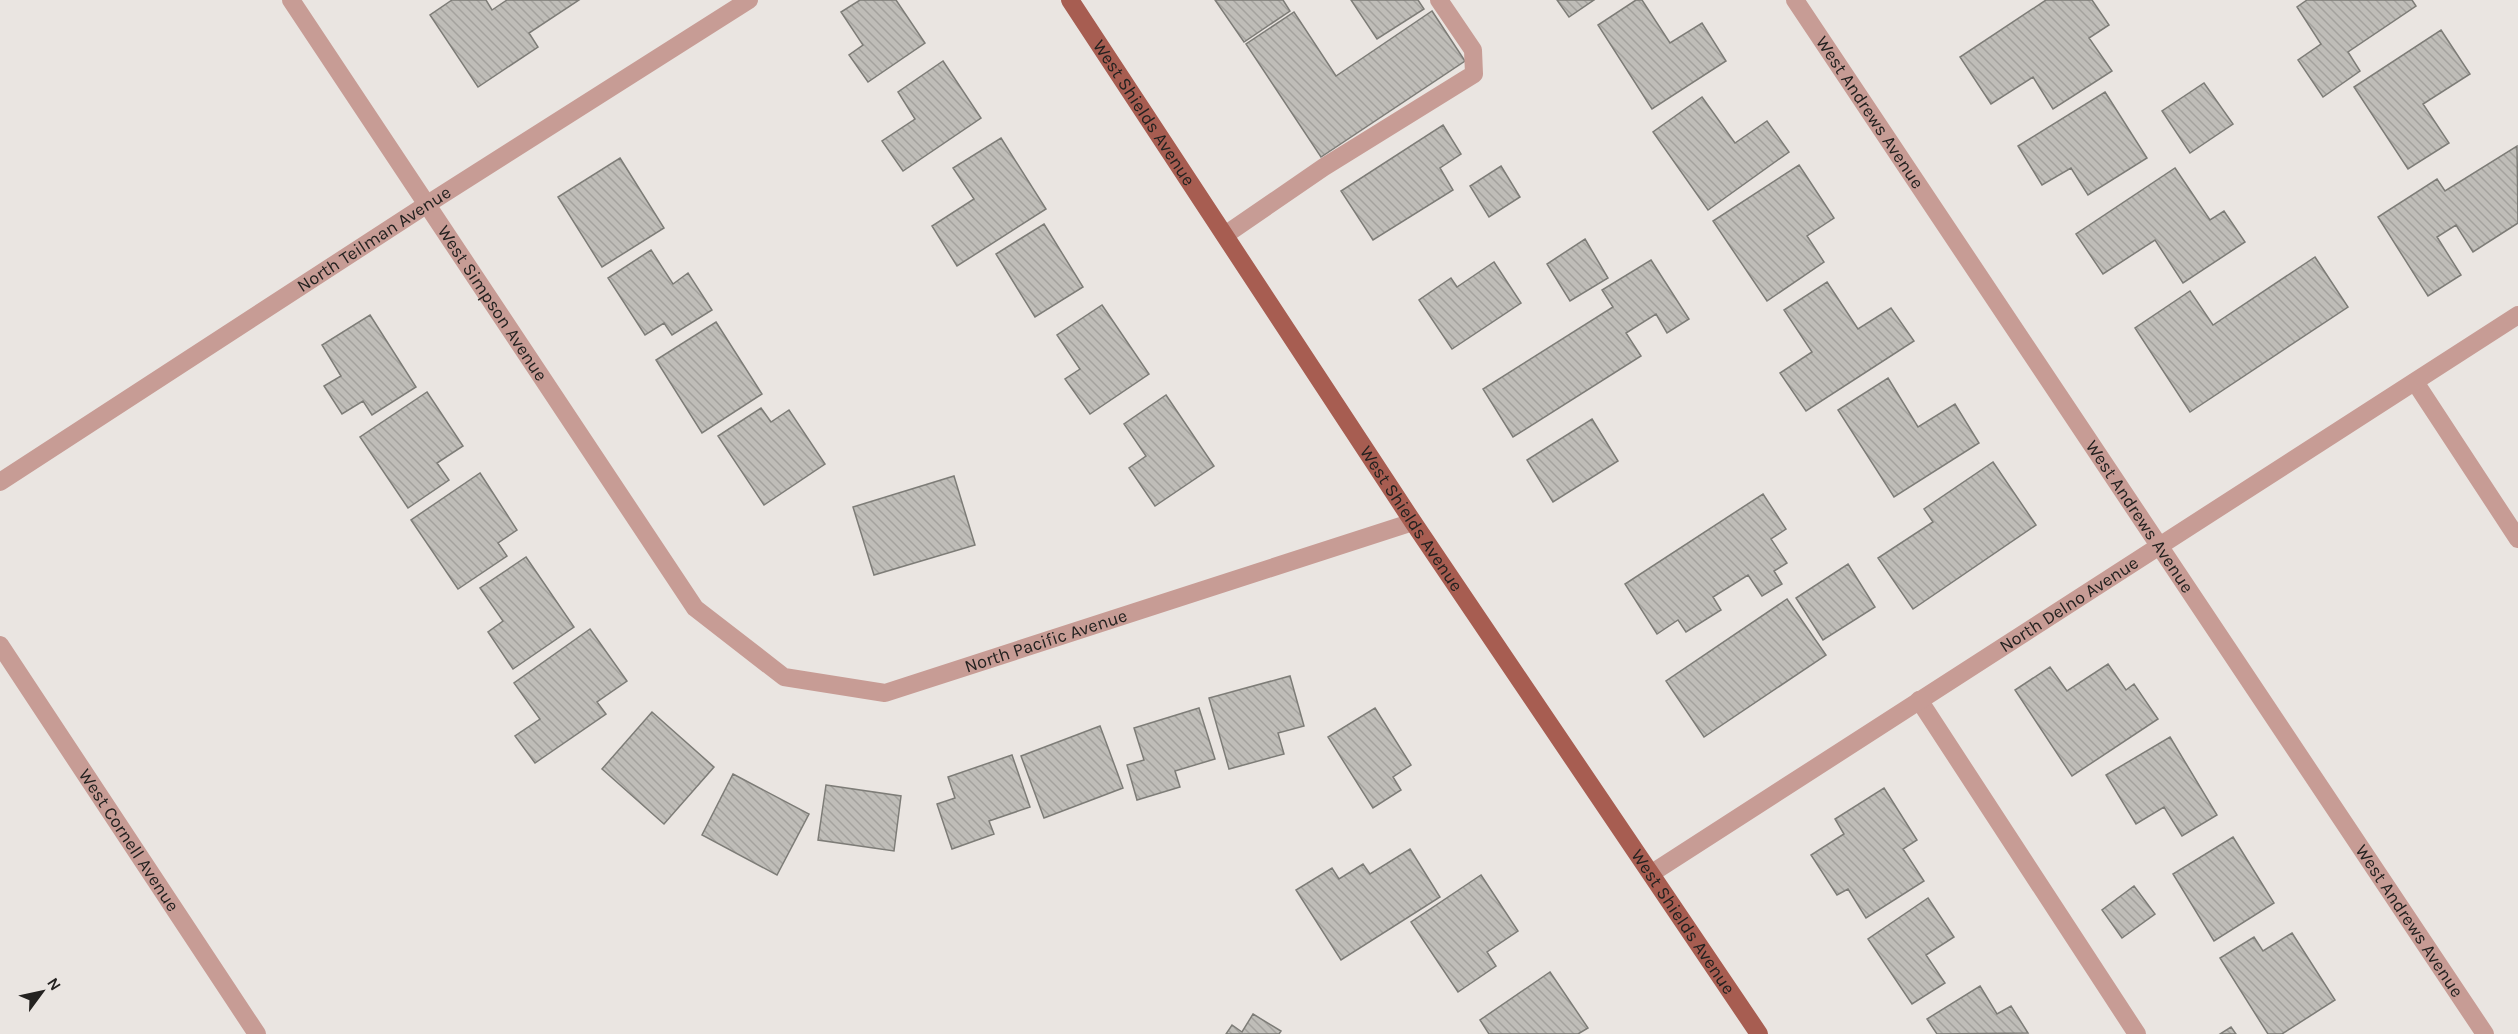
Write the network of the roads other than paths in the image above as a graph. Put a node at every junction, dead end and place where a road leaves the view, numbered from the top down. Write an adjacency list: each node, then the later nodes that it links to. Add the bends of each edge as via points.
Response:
1 (291, 0): 6 (street, West Simpson Avenue)
2 (749, 0): 6 (street, North Teilman Avenue)
3 (1070, 0): 7 (main road, West Shields Avenue)
4 (1439, 0): 7 (street, via 1473,50 1474,74 1324,167)
5 (1795, 0): 13 (street, West Andrews Avenue)
6 (426, 205): 10 (street, North Teilman Avenue); 14 (street, West Simpson Avenue)
7 (1225, 235): 11 (main road, West Shields Avenue)
8 (2518, 315): 9 (street, North Delno Avenue)
9 (2415, 382): 12 (street); 13 (street, North Delno Avenue)
10 (0, 482)
11 (1413, 522): 14 (street, North Pacific Avenue, via 885,693 784,677); 17 (main road, West Shields Avenue)
12 (2518, 539)
13 (2158, 546): 16 (street, North Delno Avenue); 21 (street, West Andrews Avenue)
14 (695, 608)
15 (0, 645): 18 (street, West Cornell Avenue)
16 (1919, 700): 17 (street, North Delno Avenue); 20 (street)
17 (1652, 873): 19 (main road, West Shields Avenue)
18 (257, 1034)
19 (1759, 1034)
20 (2137, 1034)
21 (2485, 1034)

